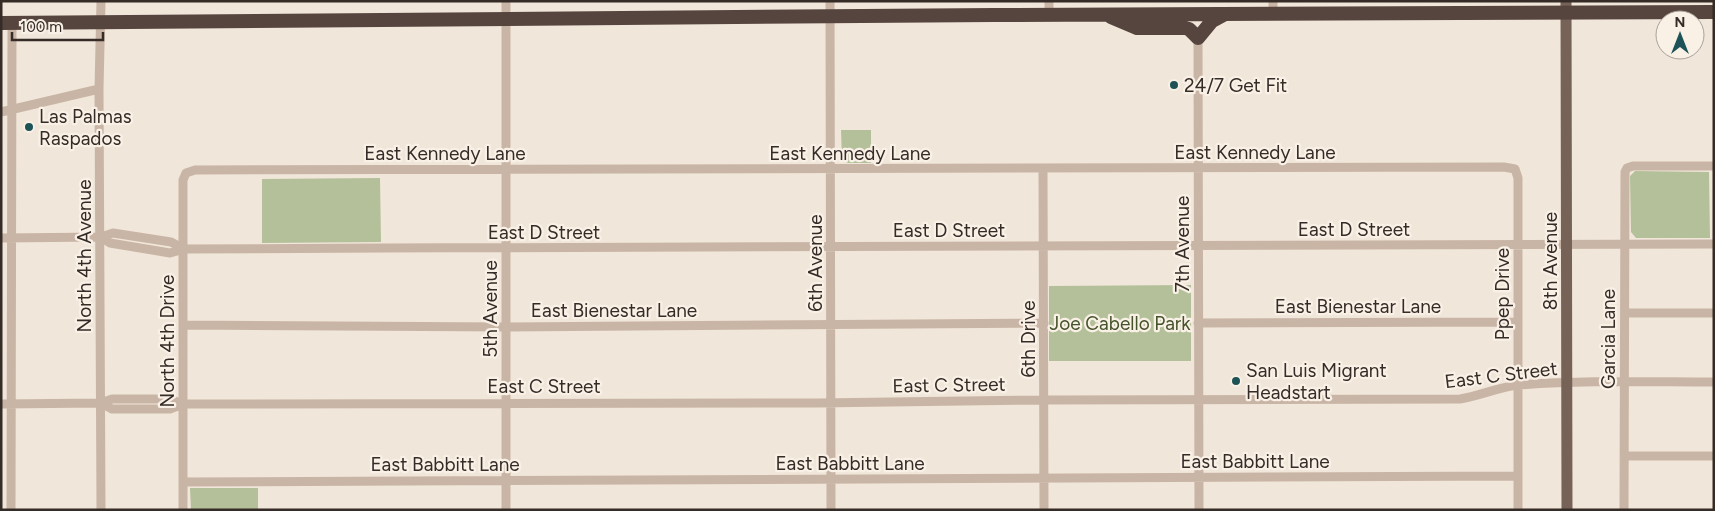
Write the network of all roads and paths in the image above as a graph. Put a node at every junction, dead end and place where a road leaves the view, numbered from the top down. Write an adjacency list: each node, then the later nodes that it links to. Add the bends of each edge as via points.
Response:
1 (101, 1): 12 (street, North 4th Avenue)
2 (506, 1): 11 (street, 5th Avenue)
3 (830, 1): 10 (street, 6th Avenue)
4 (1273, 7): 5 (highway); 8 (highway)
5 (1566, 7): 7 (highway); 30 (main road, 8th Avenue)
6 (1049, 8): 9 (highway); 10 (highway)
7 (1714, 12)
8 (1226, 13): 9 (highway); 14 (highway, via 1212,20)
9 (1103, 14): 14 (highway, via 1137,28 1190,29)
10 (830, 17): 11 (highway); 21 (street, 6th Avenue)
11 (506, 18): 12 (highway); 20 (street, 5th Avenue)
12 (100, 22): 13 (highway); 15 (street, North 4th Avenue)
13 (6, 23): 16 (street)
14 (1198, 38): 19 (street, 7th Avenue)
15 (99, 88): 16 (street); 25 (street, North 4th Avenue)
16 (11, 109): 17 (street); 26 (street)
17 (1, 112)
18 (1714, 166): 27 (street, Garcia Lane, via 1627,168 1624,176)
19 (1198, 168): 22 (street, East Kennedy Lane); 23 (street, East Kennedy Lane); 32 (street, 7th Avenue)
20 (506, 169): 21 (street, East Kennedy Lane); 24 (street, East Kennedy Lane, via 195,170); 34 (street, 5th Avenue)
21 (831, 169): 22 (street, East Kennedy Lane); 33 (street, 6th Avenue)
22 (1043, 169): 31 (street, 6th Drive)
23 (1515, 169): 29 (street, Ppep Drive, via 1518,178)
24 (186, 173): 35 (street, North 4th Drive, via 183,180)
25 (101, 237): 26 (street, East D Street); 35 (street, East D Street, via 113,233 171,242); 50 (street, North 4th Avenue)
26 (6, 238): 54 (street)
27 (1624, 244): 28 (street, East D Street); 30 (street, East D Street); 36 (street, Garcia Lane)
28 (1714, 244)
29 (1518, 245): 30 (street, East D Street); 32 (street, East D Street); 38 (street, Ppep Drive)
30 (1568, 245): 46 (main road, 8th Avenue)
31 (1043, 246): 32 (street, East D Street); 33 (street, East D Street); 39 (street, 6th Drive)
32 (1199, 246): 40 (street, 7th Avenue)
33 (831, 247): 34 (street, East D Street); 41 (street, 6th Avenue)
34 (506, 248): 35 (street, East D Street); 43 (street, 5th Avenue)
35 (184, 249): 42 (street, North 4th Drive)
36 (1625, 313): 37 (street); 44 (street, Garcia Lane)
37 (1714, 313)
38 (1518, 322): 40 (street, East Bienestar Lane); 47 (street, Ppep Drive)
39 (1044, 323): 41 (street, East Bienestar Lane); 48 (street, 6th Drive)
40 (1198, 323): 49 (street, 7th Avenue)
41 (831, 325): 43 (street, East Bienestar Lane); 52 (street, 6th Avenue)
42 (184, 326): 43 (street, East Bienestar Lane); 55 (street, North 4th Drive)
43 (506, 327): 51 (street, 5th Avenue)
44 (1624, 382): 45 (street, East C Street); 46 (street, East C Street); 56 (street, Garcia Lane)
45 (1714, 382)
46 (1567, 383): 47 (street, East C Street); 72 (main road, 8th Avenue)
47 (1518, 385): 49 (street, East C Street, via 1460,399); 58 (street, Ppep Drive)
48 (1044, 400): 49 (street, East C Street); 52 (street, East C Street); 61 (street, 6th Drive)
49 (1198, 400): 59 (street, 7th Avenue)
50 (101, 403): 54 (street, East C Street); 55 (street, East C Street, via 112,399 169,399); 65 (street, North 4th Avenue)
51 (506, 403): 52 (street, East C Street); 55 (street, East C Street); 62 (street, 5th Avenue)
52 (831, 403): 60 (street, 6th Avenue)
53 (1, 404): 54 (street, East C Street)
54 (12, 404): 64 (street)
55 (183, 404): 63 (street, North 4th Drive)
56 (1624, 456): 57 (street); 73 (street, Garcia Lane)
57 (1714, 456)
58 (1518, 476): 59 (street, East Babbitt Lane); 71 (street, Ppep Drive)
59 (1199, 478): 61 (street, East Babbitt Lane); 70 (street, 7th Avenue)
60 (831, 479): 61 (street, East Babbitt Lane); 62 (street, East Babbitt Lane); 68 (street, 6th Avenue)
61 (1044, 479): 69 (street, 6th Drive)
62 (506, 480): 63 (street, East Babbitt Lane); 67 (street, 5th Avenue)
63 (183, 482): 66 (street, North 4th Drive)
64 (11, 510)
65 (102, 510)
66 (183, 510)
67 (506, 510)
68 (831, 510)
69 (1044, 510)
70 (1199, 510)
71 (1518, 510)
72 (1567, 510)
73 (1624, 510)

